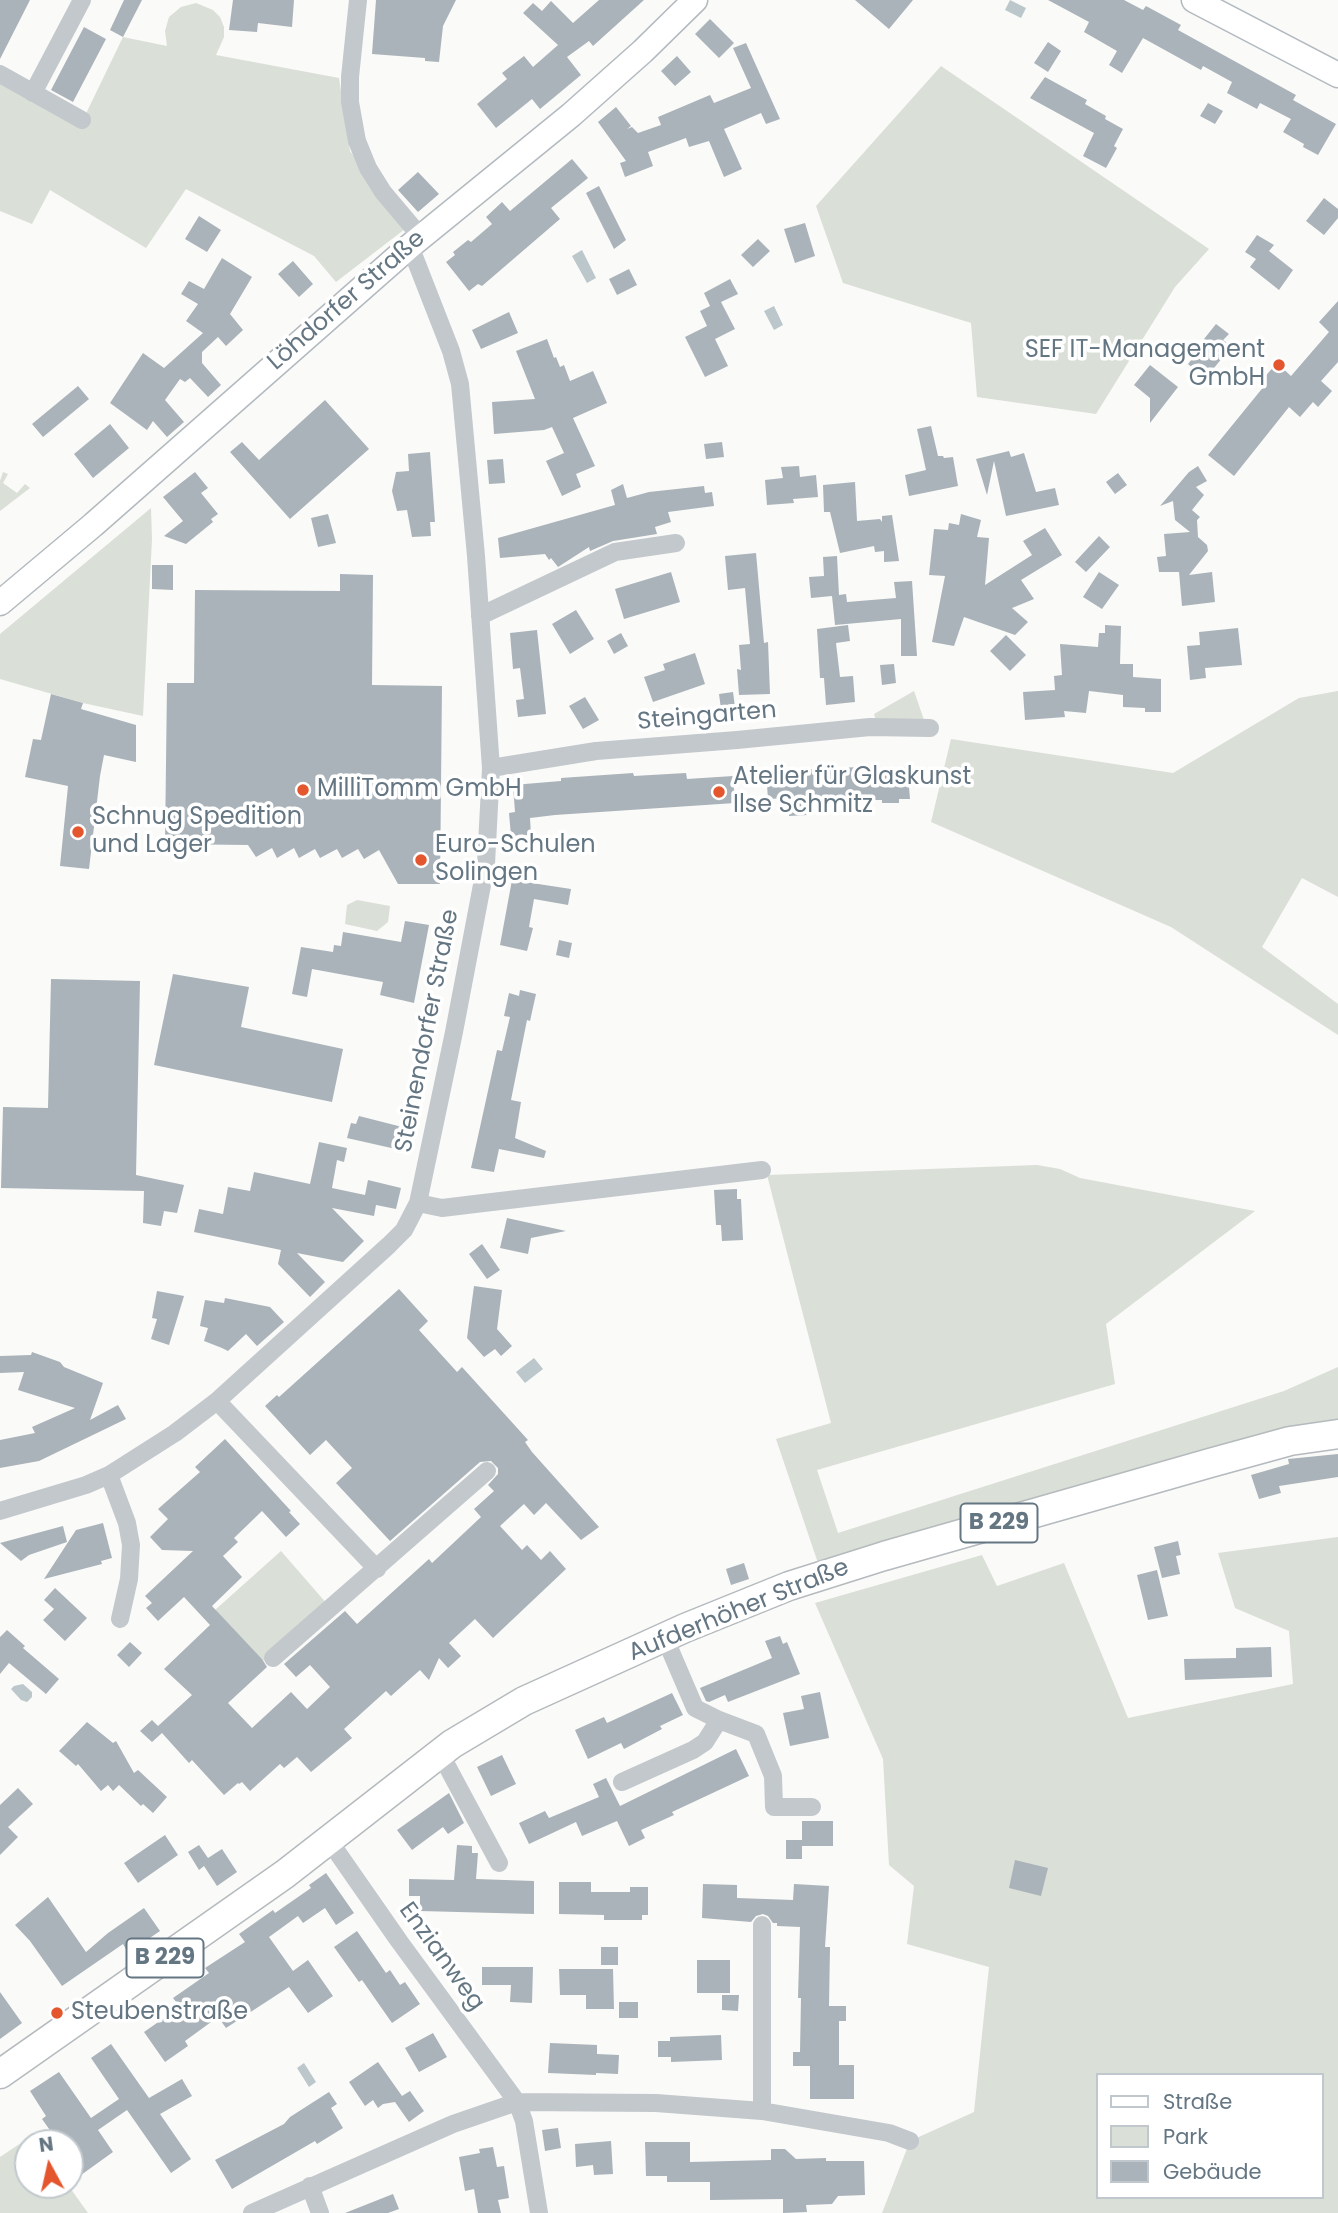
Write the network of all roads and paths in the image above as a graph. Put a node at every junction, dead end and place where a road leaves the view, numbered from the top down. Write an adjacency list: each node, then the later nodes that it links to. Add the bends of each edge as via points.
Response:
1 (82, 0): 7 (street)
2 (358, 0): 9 (street, Steinendorfer Straße, via 350,77 357,141 368,168)
3 (695, 0): 9 (main road, Löhdorfer Straße, via 571,115)
4 (1194, 0): 6 (main road)
5 (0, 74): 7 (street)
6 (1338, 75)
7 (33, 93): 8 (street)
8 (82, 120)
9 (415, 242): 11 (main road, Löhdorfer Straße); 12 (street, Steinendorfer Straße, via 460,384)
10 (676, 543): 12 (street, via 615,552)
11 (0, 603)
12 (480, 617): 14 (street, Steinendorfer Straße)
13 (930, 728): 14 (street, Steingarten, via 870,727 596,751)
14 (491, 768): 16 (street, Steinendorfer Straße, via 486,864)
15 (762, 1170): 16 (street, via 464,1206)
16 (418, 1203): 17 (street, Steinendorfer Straße, via 404,1230 389,1245)
17 (217, 1401): 20 (street, Steinendorfer Straße); 22 (street)
18 (1338, 1434): 24 (main road, Aufderhöher Straße / B 229, via 1290,1441 884,1556 789,1586)
19 (487, 1471): 22 (street)
20 (109, 1475): 21 (street, Steinendorfer Straße); 23 (street, via 131,1545)
21 (0, 1511)
22 (377, 1569): 25 (street)
23 (120, 1619)
24 (665, 1638): 26 (street, via 691,1703); 27 (main road, Aufderhöher Straße / B 229, via 524,1701)
25 (273, 1658)
26 (719, 1720): 28 (street, via 705,1742 693,1750); 29 (street, via 756,1734 773,1776 774,1807)
27 (440, 1753): 30 (main road, Aufderhöher Straße / B 229); 31 (street)
28 (622, 1782)
29 (813, 1807)
30 (328, 1839): 33 (main road, Aufderhöher Straße / B 229); 34 (street, Enzianweg)
31 (499, 1863)
32 (762, 1925): 35 (street)
33 (0, 2074)
34 (517, 2102): 35 (street, via 656,2103); 37 (street, via 453,2124); 40 (street, Enzianweg)
35 (762, 2111): 36 (street, via 889,2133)
36 (910, 2141)
37 (310, 2186): 38 (street); 39 (street)
38 (252, 2213)
39 (320, 2213)
40 (539, 2213)

